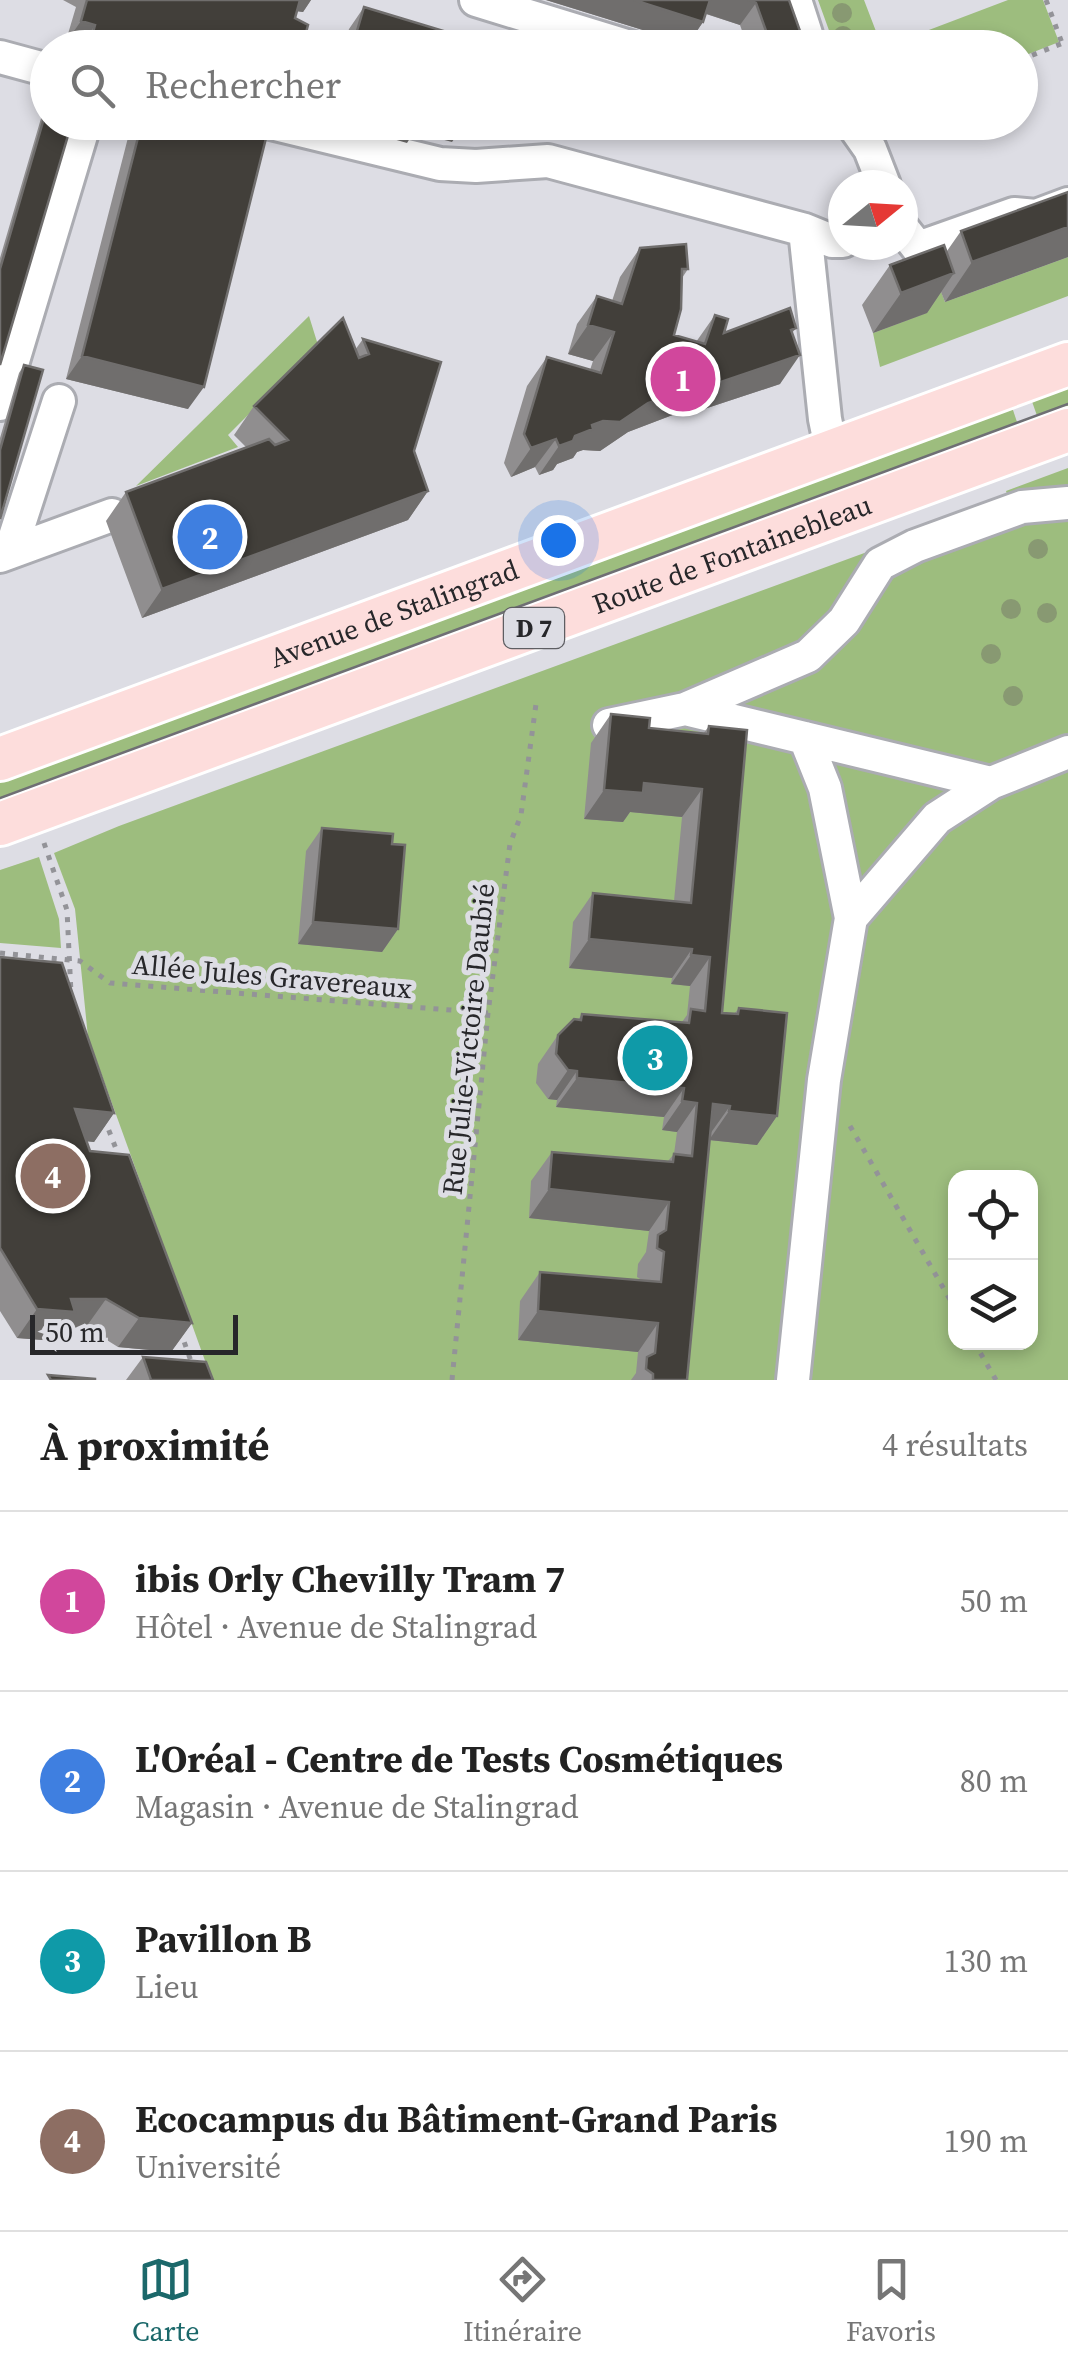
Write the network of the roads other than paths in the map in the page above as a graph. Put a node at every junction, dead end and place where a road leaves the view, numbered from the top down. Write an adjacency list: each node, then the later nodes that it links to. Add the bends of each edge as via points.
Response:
1 (476, 0): 4 (lane)
2 (774, 0): 5 (lane)
3 (795, 0): 6 (lane)
4 (574, 30)
5 (783, 30)
6 (805, 30)
7 (0, 57): 8 (lane)
8 (30, 65)
9 (80, 140): 19 (lane)
10 (341, 140): 14 (lane, via 440,164 548,161)
11 (864, 140): 12 (lane)
12 (878, 170)
13 (1068, 204): 16 (lane, via 1036,216 1014,214)
14 (805, 230): 15 (lane); 21 (lane)
15 (828, 240)
16 (918, 248)
17 (1068, 364): 21 (main road, Avenue de Stalingrad / D 7)
18 (59, 402): 24 (lane)
19 (0, 404)
20 (1065, 440): 31 (main road, Route de Fontainebleau / D 7)
21 (832, 453): 29 (main road, Avenue de Stalingrad / D 7)
22 (1068, 503): 25 (lane, via 1022,508 880,564 844,621 808,656)
23 (112, 515): 24 (lane)
24 (5, 554)
25 (685, 709): 26 (lane); 27 (lane)
26 (609, 725)
27 (805, 738): 30 (lane); 32 (lane, via 825,788)
28 (1068, 752): 30 (lane)
29 (0, 759)
30 (991, 784): 32 (lane, via 937,818)
31 (17, 818)
32 (851, 918): 33 (lane, via 824,1080)
33 (793, 1380)

